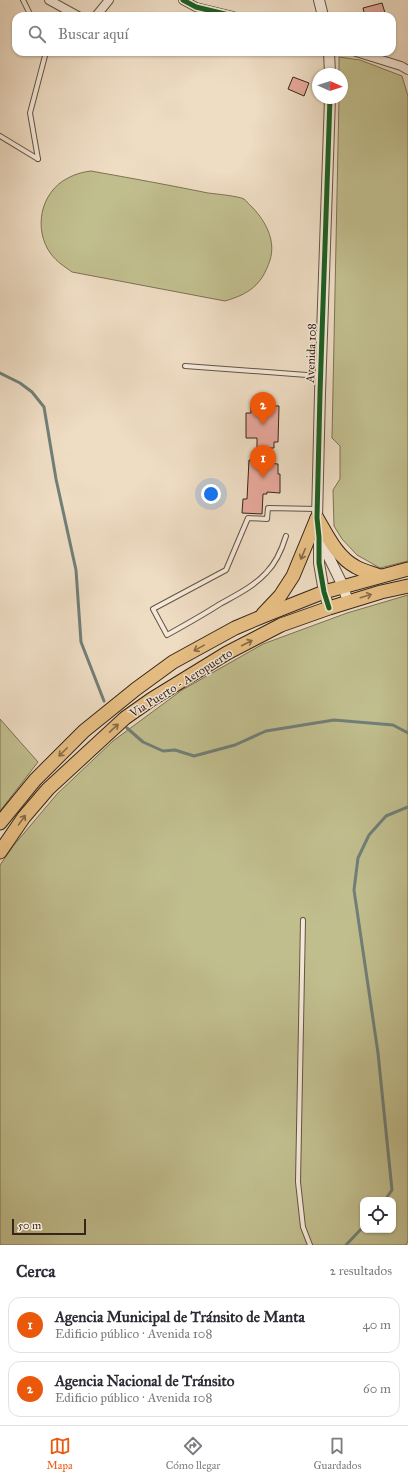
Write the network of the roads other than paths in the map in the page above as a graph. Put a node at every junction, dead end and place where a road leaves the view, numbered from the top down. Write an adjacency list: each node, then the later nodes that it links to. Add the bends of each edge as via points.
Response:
1 (23, 0): 6 (lane)
2 (49, 0): 7 (street)
3 (109, 0): 8 (street)
4 (183, 0): 9 (street)
5 (319, 0): 10 (street)
6 (29, 12)
7 (71, 12)
8 (99, 12)
9 (218, 12)
10 (322, 12)
11 (45, 56): 17 (lane, via 30,113 38,160)
12 (329, 56): 14 (street)
13 (369, 56): 15 (street)
14 (330, 68)
15 (408, 70)
16 (330, 104): 19 (street, Avenida 108)
17 (0, 136)
18 (186, 366): 19 (lane)
19 (321, 376): 20 (street, Avenida 108)
20 (318, 513): 21 (lane, via 268,508 267,519 248,518 226,570 153,610 167,635 255,583 275,562); 22 (street, Avenida 108); 24 (main road, via 331,543 344,559 356,567); 30 (main road, one-way to 30, via 293,576 280,596)
21 (286, 536)
22 (319, 537): 25 (street, Avenida 108); 27 (street, Avenida 108, via 319,563)
23 (408, 569): 24 (main road, Via Puerto - Aeropuerto)
24 (380, 576): 25 (main road, Via Puerto - Aeropuerto)
25 (343, 586): 27 (main road, Via Puerto - Aeropuerto); 28 (street, Avenida 108)
26 (408, 586): 28 (main road, Via Puerto - Aeropuerto, one-way to 26)
27 (324, 592): 29 (street, Avenida 108); 30 (main road, Via Puerto - Aeropuerto)
28 (348, 602): 29 (main road, Via Puerto - Aeropuerto)
29 (329, 608): 32 (main road, Via Puerto - Aeropuerto, one-way to 29, via 24,817 48,789 125,718 227,653 281,625)
30 (261, 617): 31 (main road, Via Puerto - Aeropuerto, one-way to 31, via 173,662 136,689 84,731 35,780)
31 (0, 823)
32 (0, 852)
33 (303, 920): 34 (lane, via 298,1182 304,1227)
34 (310, 1245)

